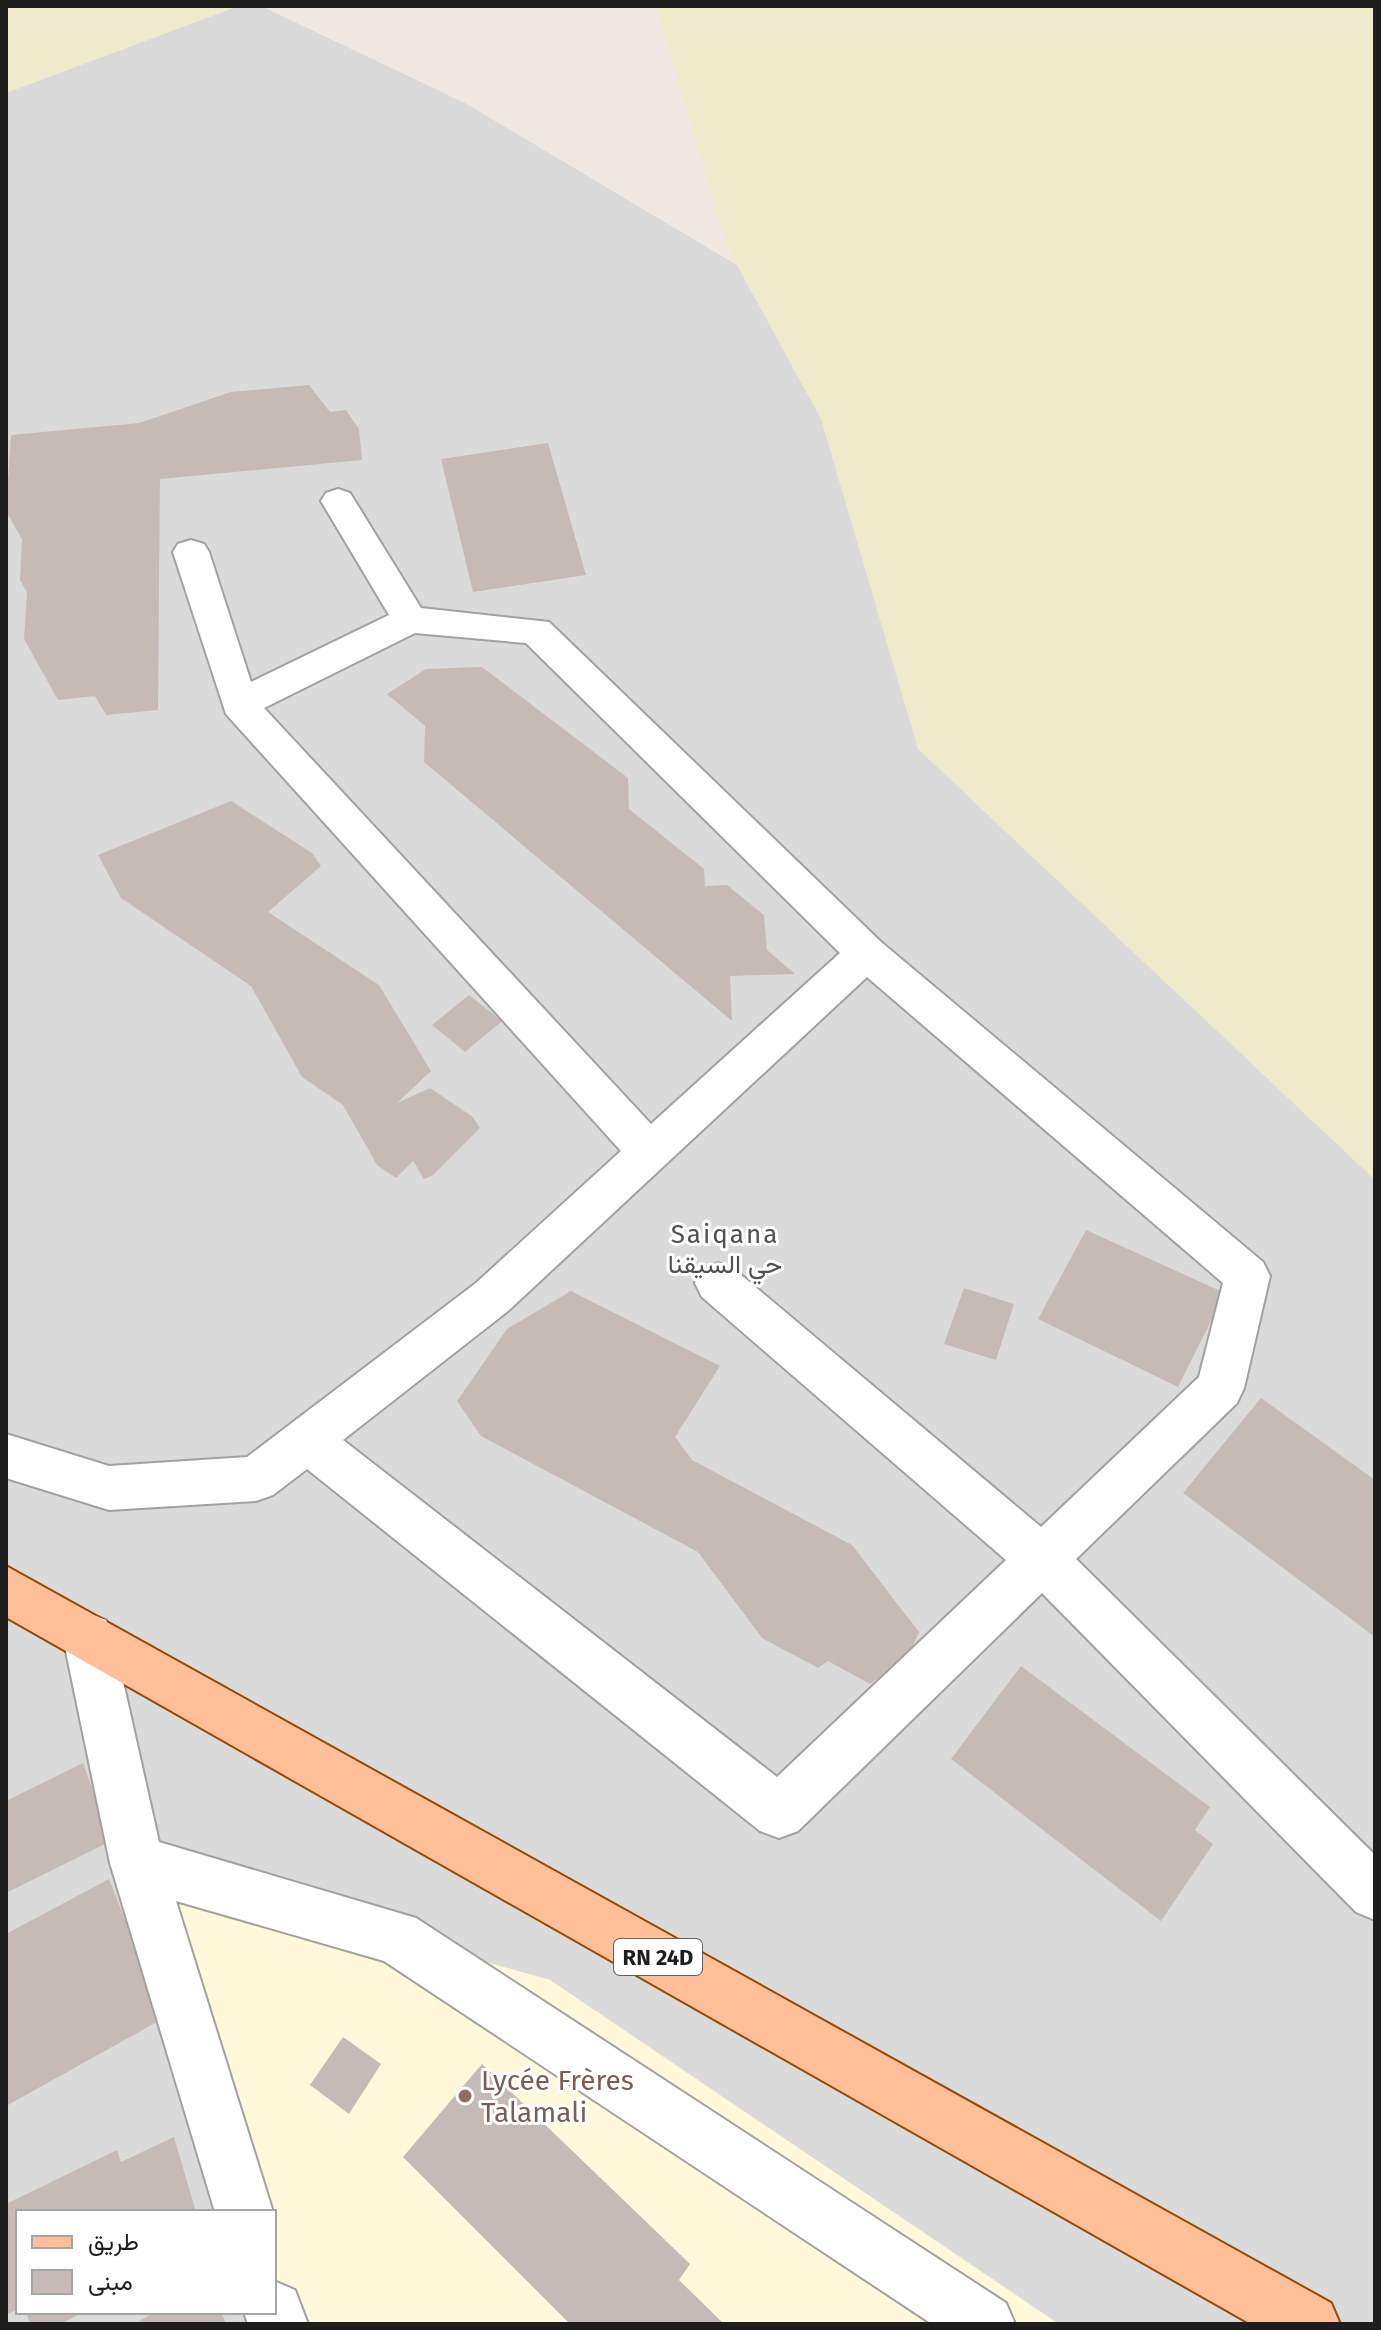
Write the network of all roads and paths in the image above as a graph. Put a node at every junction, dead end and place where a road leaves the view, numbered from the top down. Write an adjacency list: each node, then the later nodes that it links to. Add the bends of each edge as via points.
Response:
1 (338, 501): 3 (street)
2 (191, 552): 4 (street)
3 (410, 620): 4 (street); 5 (street, via 536,631)
4 (239, 704): 6 (street)
5 (866, 953): 6 (street); 10 (street, via 1247,1276 1220,1388)
6 (650, 1152): 8 (street, via 492,1297)
7 (718, 1283): 10 (street)
8 (307, 1440): 9 (street, via 256,1479 109,1488); 10 (street, via 779,1812)
9 (6, 1456)
10 (1043, 1560): 14 (street)
11 (6, 1590): 12 (main road, RN 24D)
12 (88, 1637): 13 (street); 17 (main road, RN 24D)
13 (137, 1863): 15 (street); 16 (street, via 397,1937)
14 (1375, 1893)
15 (243, 2210)
16 (985, 2324)
17 (1310, 2324)

